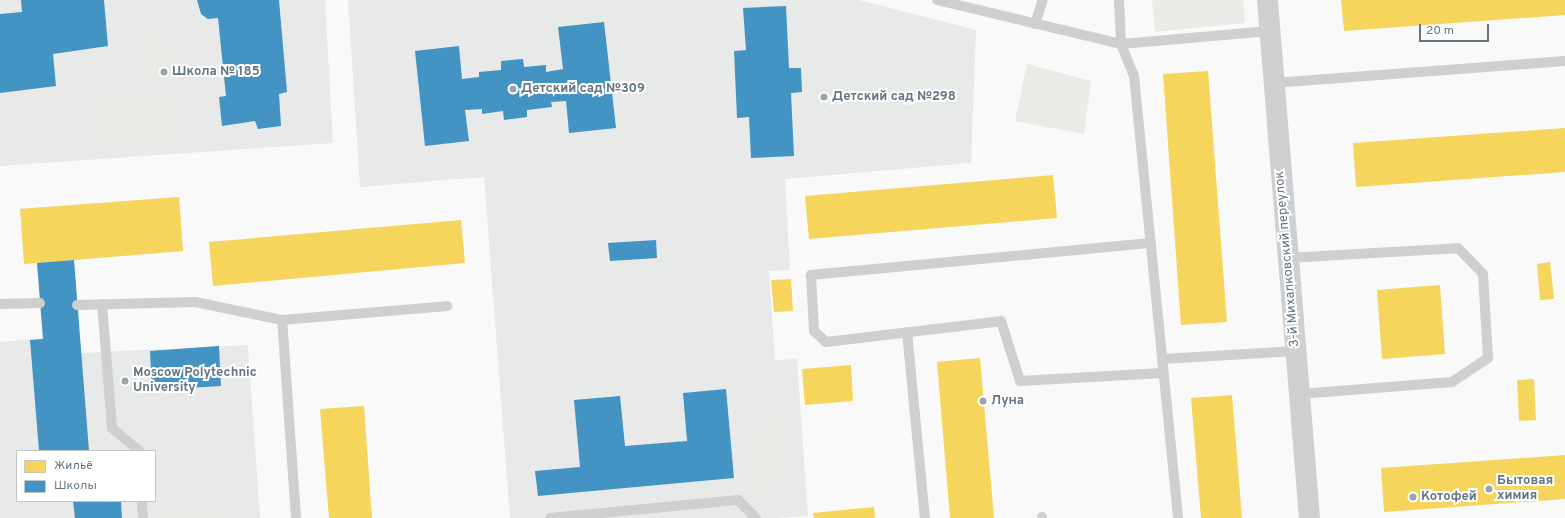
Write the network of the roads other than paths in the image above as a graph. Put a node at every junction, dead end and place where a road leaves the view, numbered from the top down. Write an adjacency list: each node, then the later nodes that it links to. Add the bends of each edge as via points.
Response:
1 (936, 0): 5 (lane)
2 (1043, 0): 5 (lane)
3 (1119, 0): 7 (lane)
4 (1267, 0): 6 (street, 3-й Михалковский переулок)
5 (1036, 24): 7 (lane)
6 (1269, 31): 7 (lane); 9 (street, 3-й Михалковский переулок)
7 (1121, 44): 10 (lane, via 1134,76)
8 (1565, 61): 9 (lane)
9 (1273, 83): 11 (street, 3-й Михалковский переулок)
10 (1150, 243): 18 (lane, via 811,275 814,331 826,342); 20 (lane)
11 (1287, 258): 19 (street, 3-й Михалковский переулок); 22 (lane, via 1458,248 1483,274 1488,358 1452,382)
12 (40, 303): 13 (lane)
13 (0, 304)
14 (102, 304): 15 (lane); 17 (lane, via 195,302); 23 (lane, via 112,428)
15 (77, 305)
16 (447, 306): 17 (lane)
17 (282, 320): 26 (lane)
18 (907, 332): 21 (lane, via 1001,322 1020,380); 29 (lane)
19 (1295, 351): 20 (lane); 22 (street, 3-й Михалковский переулок)
20 (1162, 359): 21 (lane)
21 (1163, 373): 30 (lane)
22 (1299, 394): 31 (street, 3-й Михалковский переулок)
23 (138, 450)
24 (142, 502): 25 (lane)
25 (143, 518)
26 (296, 518)
27 (550, 518): 28 (lane, via 738,500)
28 (756, 518)
29 (925, 518)
30 (1178, 518)
31 (1309, 518)

